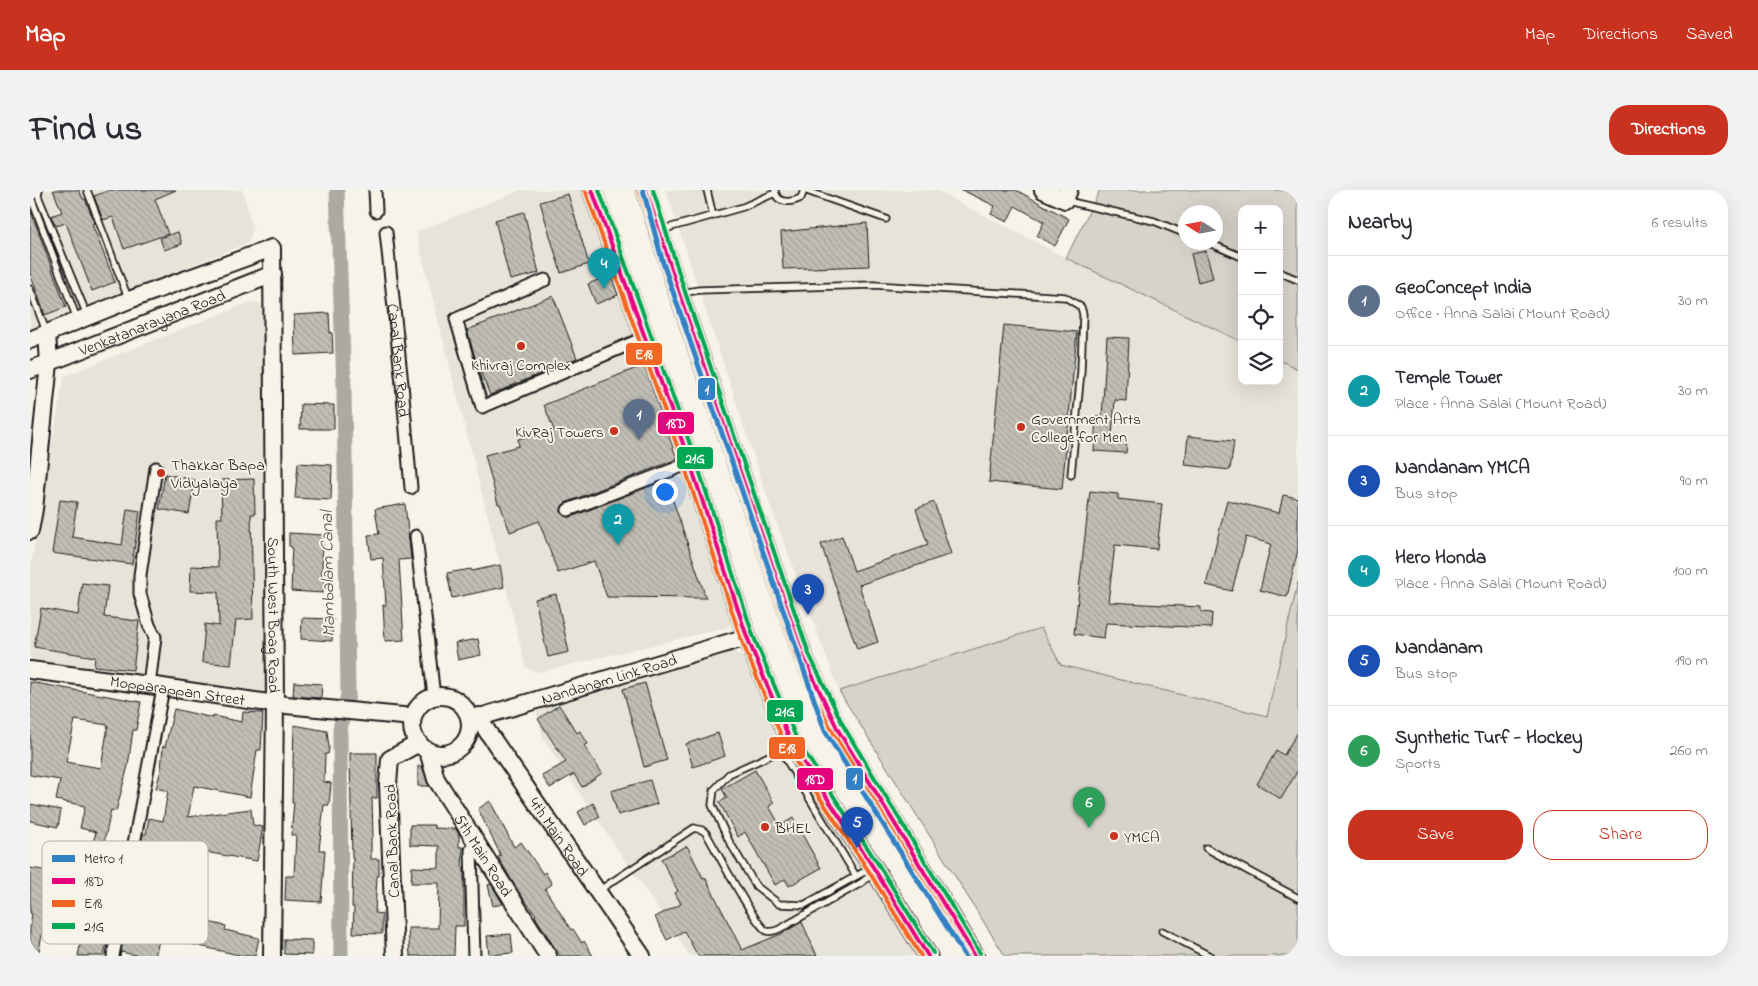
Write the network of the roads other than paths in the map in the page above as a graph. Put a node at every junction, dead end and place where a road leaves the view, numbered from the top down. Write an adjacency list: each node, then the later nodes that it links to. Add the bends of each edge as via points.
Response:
1 (39, 190): 28 (lane, via 38,196)
2 (87, 190): 27 (lane)
3 (375, 190): 12 (street)
4 (592, 190): 30 (main road)
5 (708, 190): 13 (lane)
6 (804, 190): 8 (lane, via 801,198 789,202 781,201); 14 (lane)
7 (1043, 190): 11 (street)
8 (775, 192): 13 (lane)
9 (30, 195): 28 (lane)
10 (649, 195): 16 (main road)
11 (1067, 195): 15 (lane, via 1154,220)
12 (376, 211)
13 (713, 216): 16 (lane)
14 (886, 219)
15 (1178, 230)
16 (659, 231): 26 (main road)
17 (386, 232): 37 (street, Canal Bank Road)
18 (272, 248): 21 (street, South West Boag Road); 27 (street, Venkatanarayana Road)
19 (1223, 249): 20 (lane)
20 (1238, 255)
21 (273, 274): 32 (street, Venkatanarayana Road); 46 (street, South West Boag Road)
22 (1283, 274): 24 (lane)
23 (545, 280): 30 (street, via 456,319 482,407)
24 (1298, 280)
25 (30, 289): 29 (lane)
26 (679, 294): 36 (lane, via 700,290 874,284 1065,297 1081,307 1083,314); 65 (main road, via 803,656 838,730)
27 (130, 300): 28 (street, Venkatanarayana Road)
28 (83, 319): 29 (street, Venkatanarayana Road)
29 (46, 333): 31 (street, Venkatanarayana Road); 32 (street)
30 (644, 338): 34 (main road)
31 (30, 340)
32 (50, 363): 33 (street, Venkatanarayana Road); 38 (street)
33 (30, 370)
34 (690, 463): 39 (street); 42 (main road)
35 (156, 468): 44 (street, via 140,575 140,594 155,637)
36 (1071, 475)
37 (411, 488)
38 (32, 509): 40 (street)
39 (568, 510)
40 (30, 530)
41 (416, 536): 45 (street)
42 (748, 637): 48 (street, Nandanam Link Road); 50 (main road)
43 (30, 670): 44 (street, Mopparappan Street)
44 (156, 686): 46 (street, Mopparappan Street); 51 (street)
45 (434, 697): 47 (street, via 421,704); 48 (street, via 452,698)
46 (275, 704): 47 (street, Mopparappan Street); 59 (street, South West Boag Road)
47 (413, 717): 49 (street, via 414,736)
48 (474, 718): 49 (street, via 467,738 454,751 436,754); 56 (street, 4th Main Road, via 487,731)
49 (423, 747): 52 (street, 5th Main Road, via 436,779); 60 (street, Canal Bank Road, via 390,759 388,784)
50 (787, 748): 54 (main road); 55 (lane); 55 (lane, via 729,774 714,790 712,806 729,841 756,886 779,904 804,905)
51 (131, 841)
52 (476, 844): 61 (street, via 471,850); 62 (street, 5th Main Road)
53 (1206, 848): 57 (lane)
54 (874, 869): 55 (lane); 56 (lane, via 861,882 785,926 768,932 752,913 706,833 694,828); 64 (main road)
55 (856, 876)
56 (598, 891): 63 (street, 4th Main Road)
57 (1298, 898)
58 (1162, 931): 66 (lane)
59 (272, 956)
60 (395, 956)
61 (474, 956)
62 (548, 956)
63 (642, 956)
64 (928, 956)
65 (975, 956)
66 (1210, 956)

